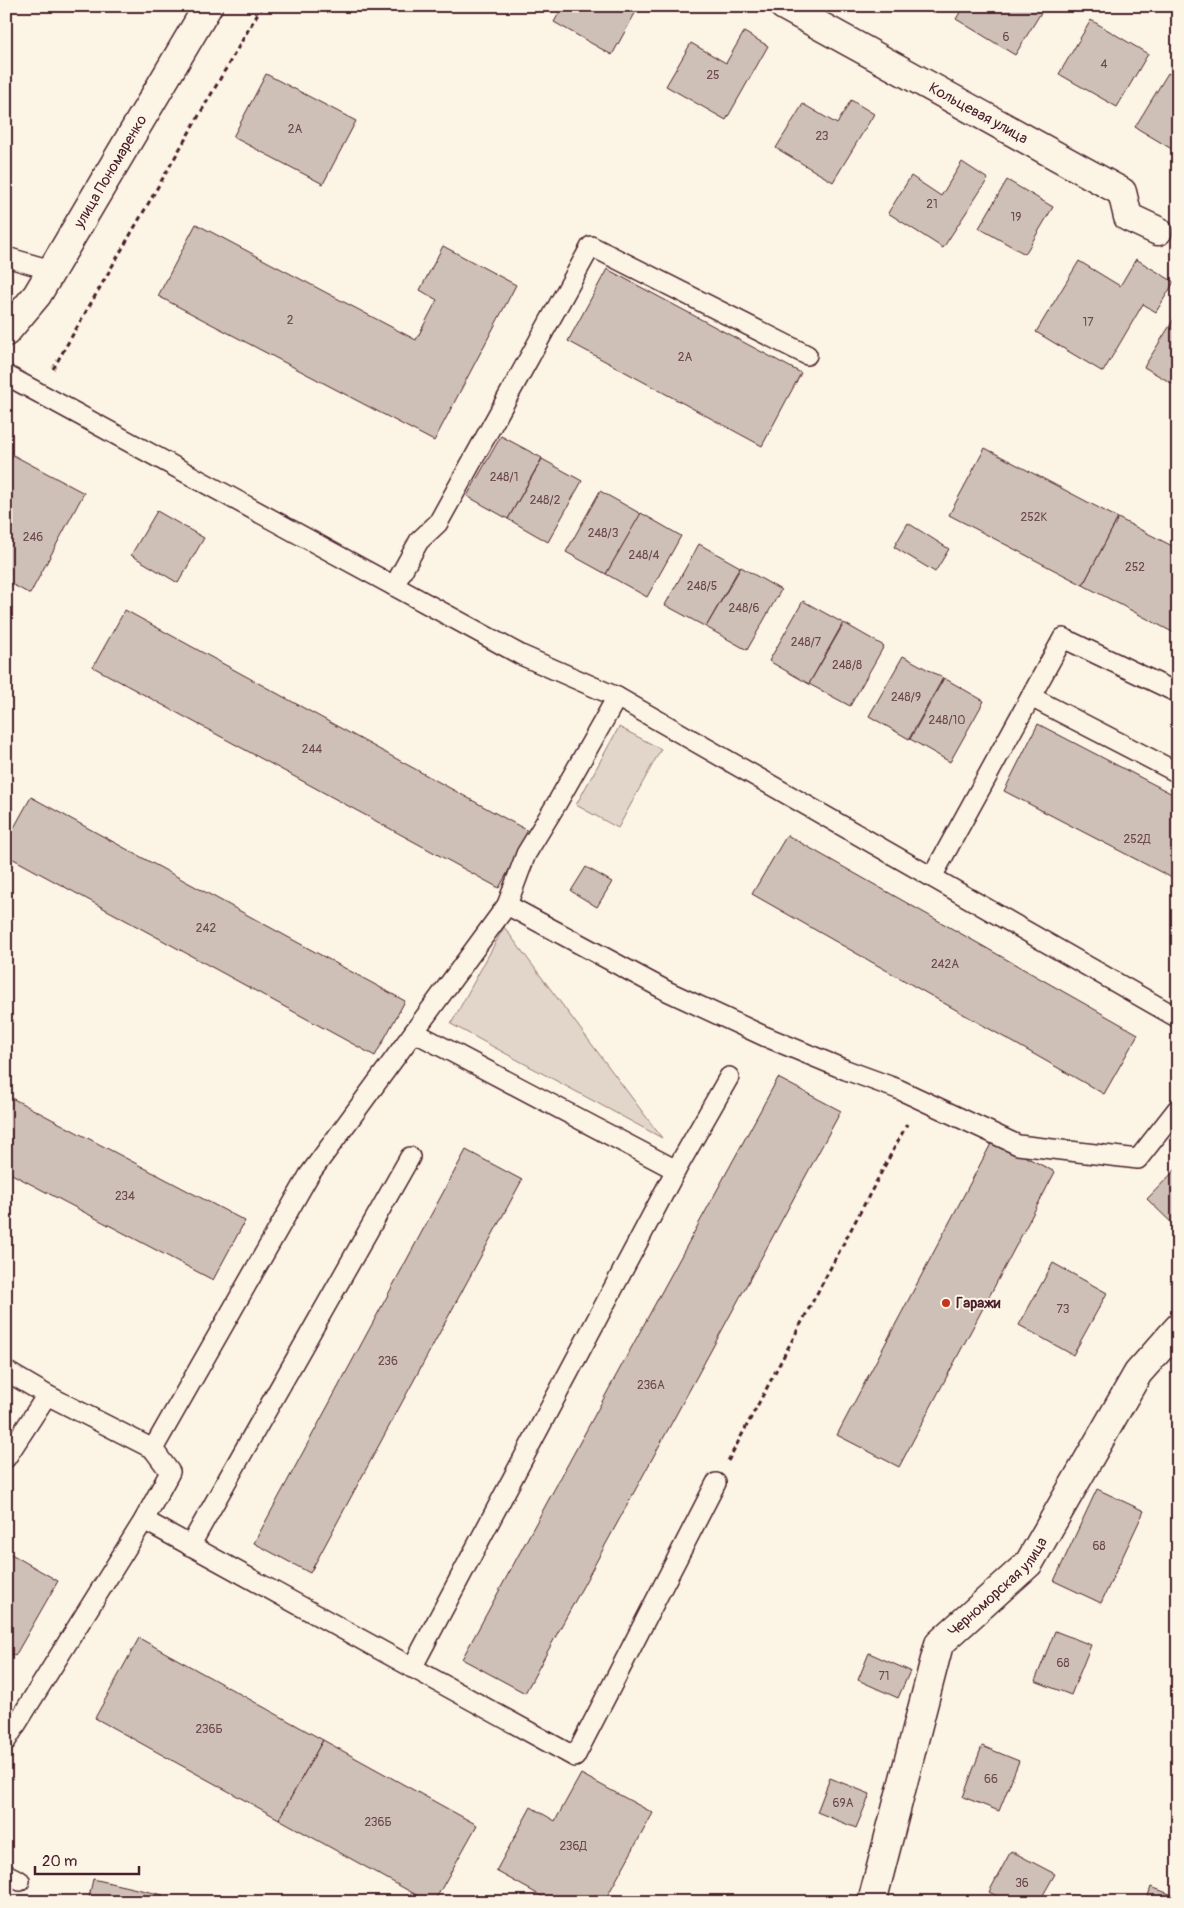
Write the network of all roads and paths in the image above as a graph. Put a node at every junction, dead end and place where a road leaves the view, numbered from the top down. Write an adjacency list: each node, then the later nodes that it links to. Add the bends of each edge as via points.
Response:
1 (208, 6): 6 (street, улица Пономаренко)
2 (262, 6): 10 (path)
3 (784, 6): 4 (street, Кольцевая улица, via 1122,192 1128,217)
4 (1158, 231)
5 (6, 257): 6 (lane)
6 (52, 270): 7 (street, улица Пономаренко, via 37,295)
7 (6, 332)
8 (807, 355): 11 (lane, via 591,246 438,523 419,541)
9 (6, 376): 10 (lane)
10 (39, 393): 11 (lane)
11 (394, 586): 13 (lane, via 521,655)
12 (1178, 693): 14 (lane, via 1063,638)
13 (617, 697): 16 (lane); 17 (lane, via 526,854)
14 (1031, 697): 15 (lane); 16 (lane)
15 (1178, 773)
16 (932, 877): 18 (lane)
17 (507, 904): 19 (lane); 21 (lane, via 685,999 764,1036)
18 (1178, 1018)
19 (414, 1032): 24 (lane); 28 (lane, via 309,1175)
20 (729, 1077): 24 (lane)
21 (920, 1100): 22 (lane, via 1018,1145 1138,1159); 30 (path)
22 (1178, 1108)
23 (410, 1157): 32 (lane)
24 (676, 1170): 33 (lane)
25 (1178, 1328): 35 (street, Черноморская улица, via 1138,1373 1029,1563 939,1644)
26 (6, 1371): 27 (lane)
27 (47, 1395): 28 (lane); 29 (lane)
28 (153, 1449): 31 (lane, via 170,1472)
29 (6, 1458)
30 (716, 1483): 33 (lane, via 575,1757)
31 (144, 1520): 32 (lane); 34 (lane)
32 (190, 1546): 33 (lane)
33 (412, 1668)
34 (6, 1741)
35 (872, 1902)

